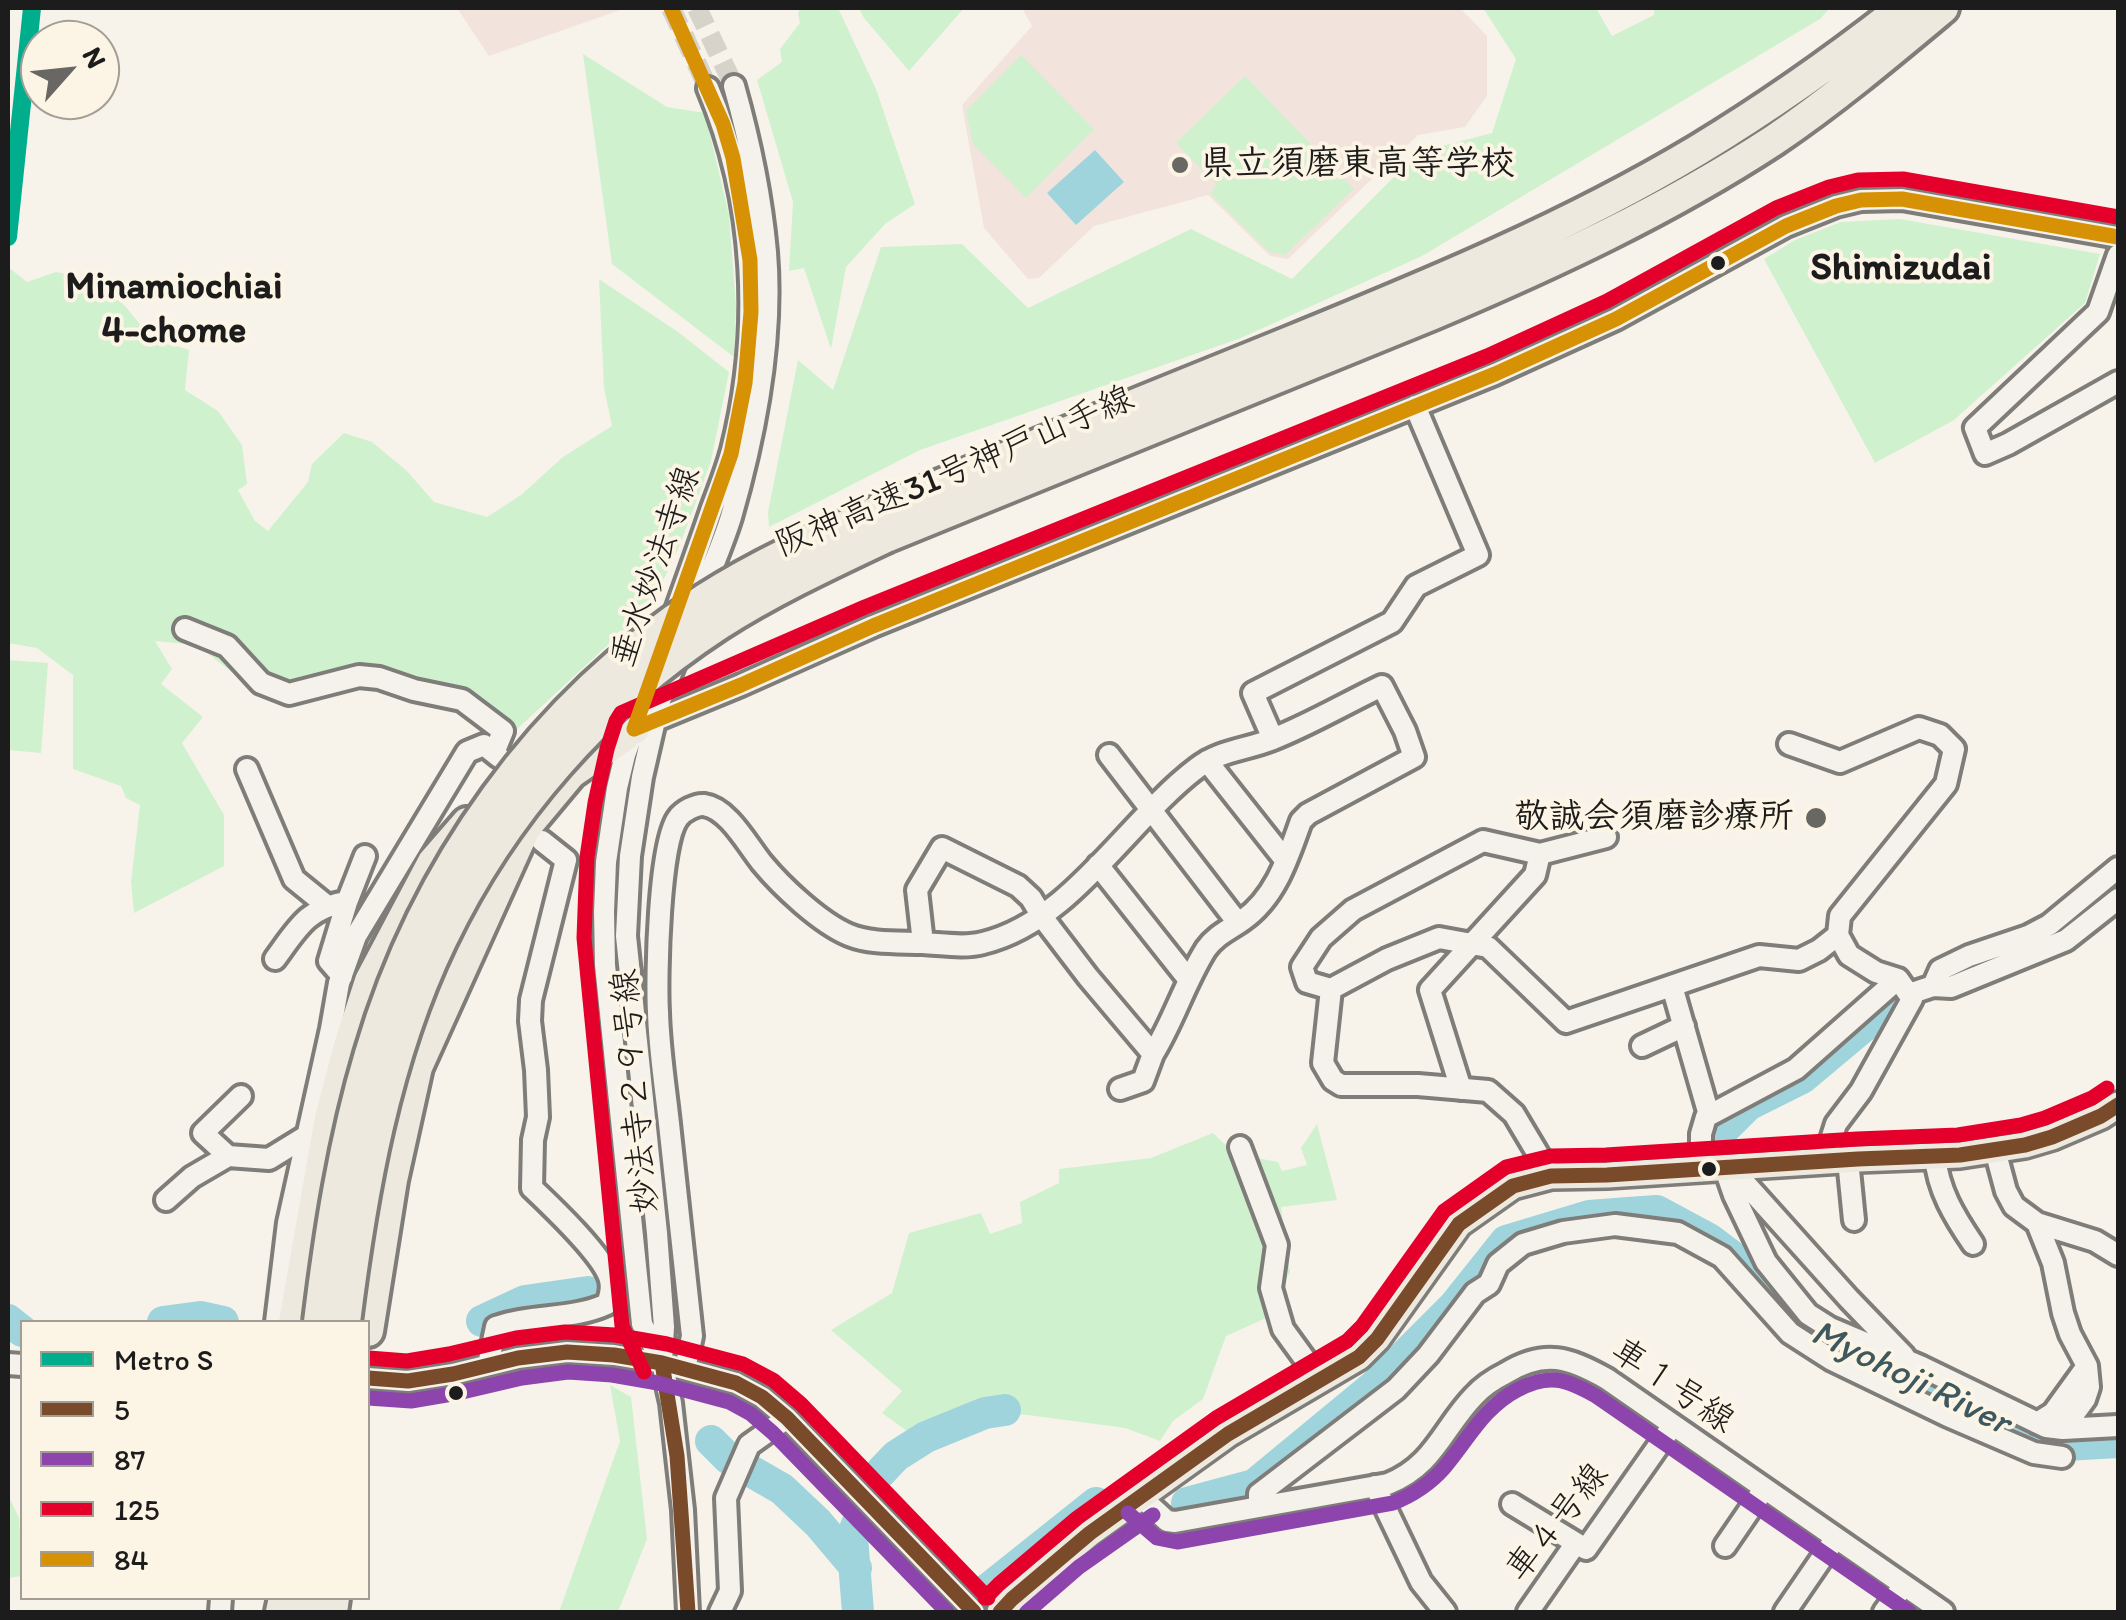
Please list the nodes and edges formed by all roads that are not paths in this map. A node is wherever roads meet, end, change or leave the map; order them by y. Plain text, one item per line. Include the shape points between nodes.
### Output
1 (1902, 8) edge
2 (1943, 8) edge
3 (1964, 8) edge
4 (1870, 68) junction
5 (734, 86) tunnel mouth
6 (708, 88) tunnel mouth
7 (2118, 237) edge
8 (2118, 255) edge
9 (2118, 382) edge
10 (1416, 406) junction
11 (880, 525) junction
12 (185, 629) dead end
13 (645, 724) junction
14 (1273, 739) junction
15 (1790, 744) dead end
16 (1109, 755) dead end
17 (1207, 761) junction
18 (247, 769) dead end
19 (1150, 810) junction
20 (1606, 837) dead end
21 (542, 841) dead end
22 (1540, 854) junction
23 (365, 856) dead end
24 (1286, 862) junction
25 (1098, 865) junction
26 (2118, 868) edge
27 (2118, 898) edge
28 (337, 904) junction
29 (1043, 918) junction
30 (1238, 923) junction
31 (1838, 935) junction
32 (1470, 943) junction
33 (924, 944) junction
34 (274, 959) dead end
35 (342, 976) junction
36 (1189, 980) junction
37 (1672, 986) junction
38 (1903, 986) junction
39 (1933, 986) junction
40 (1332, 989) junction
41 (1684, 1026) junction
42 (1642, 1046) dead end
43 (1153, 1054) junction
44 (1120, 1089) dead end
45 (1461, 1089) junction
46 (241, 1096) dead end
47 (2118, 1105) edge
48 (1710, 1115) junction
49 (308, 1135) junction
50 (1240, 1147) dead end
51 (1995, 1150) junction
52 (228, 1156) junction
53 (1935, 1156) junction
54 (1838, 1161) junction
55 (1720, 1169) junction
56 (1551, 1176) junction
57 (166, 1200) dead end
58 (1854, 1220) dead end
59 (2037, 1223) junction
60 (680, 1229) junction
61 (657, 1233) junction
62 (1972, 1244) dead end
63 (2118, 1255) edge
64 (639, 1284) junction
65 (296, 1319) edge
66 (361, 1320) edge
67 (361, 1320) edge
68 (1910, 1362) junction
69 (662, 1363) junction
70 (488, 1365) junction
71 (2087, 1366) junction
72 (686, 1369) junction
73 (370, 1378) edge
74 (1320, 1380) junction
75 (787, 1418) junction
76 (2037, 1423) junction
77 (1673, 1425) junction
78 (2118, 1426) edge
79 (2063, 1429) junction
80 (2062, 1456) dead end
81 (1375, 1486) junction
82 (1764, 1489) junction
83 (1142, 1498) junction
84 (1512, 1504) dead end
85 (1259, 1506) junction
86 (1835, 1539) junction
87 (1576, 1542) junction
88 (1724, 1546) dead end
89 (1904, 1585) junction
90 (688, 1612) edge
91 (720, 1612) edge
92 (974, 1612) edge
93 (1000, 1612) edge
94 (1445, 1612) edge
95 (1528, 1612) edge
96 (1785, 1612) edge
97 (1884, 1612) edge
98 (1943, 1612) edge

1 - 11 highway, 阪神高速31号神戸山手線 via 1752,117 1556,226
2 - 4 highway, 阪神高速31号神戸山手線
3 - 4 highway
4 - 11 highway, 阪神高速31号神戸山手線 via 1759,149 1575,251 1434,314
5 - 13 street, 垂水妙法寺線 via 766,250 758,399 730,521
6 - 13 street, 垂水妙法寺線 via 733,158 750,260 748,361 731,454
7 - 10 street via 1902,199 1836,206 1786,226 1616,319
8 - 9 street via 2098,312 1975,428 1984,454
10 - 13 street
10 - 14 street via 1478,555 1416,586 1392,622 1254,693
11 - 65 highway, 阪神高速31号神戸山手線, bridge via 755,570 652,636 561,716 480,817 416,931 370,1054 339,1189
11 - 66 highway, 阪神高速31号神戸山手線, bridge via 672,657 584,734 505,830 440,943 396,1062 363,1199
12 - 35 street via 227,646 261,683 289,694 359,676 379,678 462,700 503,731 496,755 484,745 467,752 356,936
13 - 61 street, 垂水妙法寺線 via 626,936
13 - 64 street, 垂水妙法寺線 via 621,772 604,886
13 - 65 highway via 566,743 526,768 482,805 433,862 370,981 349,1046
13 - 67 highway via 572,773 525,828 416,1067
14 - 17 street, 妙法寺２９号線
14 - 24 street, 妙法寺２９号線 via 1382,686 1414,757 1308,814
15 - 31 street via 1840,762 1920,728 1954,749 1946,784 1840,916
16 - 19 street
17 - 19 street, 妙法寺２９号線
17 - 24 street
18 - 28 street via 294,879
19 - 25 street, 妙法寺２９号線
19 - 30 street
20 - 22 street
21 - 70 street via 566,860 531,1000 538,1117 532,1188 604,1266 610,1294 608,1304 590,1312 496,1327
22 - 32 street via 1536,874
22 - 40 street via 1483,841 1353,910 1321,938 1302,967 1307,982
23 - 28 street
24 - 30 street, 妙法寺２９号線 via 1278,882
25 - 29 street, 妙法寺２９号線
25 - 36 street
26 - 39 street via 2049,925 1940,970
27 - 39 street via 2066,940 1951,986
28 - 34 street via 300,924
28 - 35 street via 329,962
29 - 33 street, 妙法寺２９号線 via 981,944
29 - 33 street via 1018,886 942,848 917,890
29 - 43 street
30 - 36 street, 妙法寺２９号線 via 1209,945
31 - 37 street via 1799,960 1759,956
31 - 38 street via 1849,955
32 - 37 street via 1488,946 1566,1022
32 - 40 street via 1439,938
32 - 45 street via 1430,990
33 - 60 street, 妙法寺２９号線 via 852,936 831,925 762,862 718,810 699,805 678,819 663,888 658,1014
35 - 49 street
36 - 43 street, 妙法寺２９号線
37 - 41 street
38 - 39 street
38 - 48 street via 1796,1069
38 - 54 street via 1912,1000 1836,1124 1827,1152
40 - 45 street via 1323,1063 1332,1080
41 - 42 street
41 - 48 street
43 - 44 street, 妙法寺２９号線 via 1142,1081
45 - 56 street via 1488,1092 1514,1114
46 - 52 street via 204,1134
47 - 51 main road via 2052,1137
48 - 55 street via 1700,1134
49 - 52 street via 270,1159
49 - 65 street via 288,1223
50 - 74 street via 1276,1246 1272,1288 1283,1328
51 - 53 main road
51 - 59 street via 2014,1206
52 - 57 street via 186,1170
53 - 54 main road
53 - 62 street via 1949,1208
54 - 55 main road
54 - 58 street
55 - 56 main road
55 - 68 street via 1743,1180
55 - 68 street via 1766,1262 1808,1314
56 - 74 main road via 1514,1186 1459,1224 1376,1339
59 - 63 street
59 - 71 street via 2070,1334
60 - 61 street
60 - 72 street, 妙法寺２９号線 via 692,1336
61 - 64 street
61 - 69 street, 垂水妙法寺線
64 - 69 street, 垂水妙法寺線 via 642,1324
68 - 76 street
69 - 70 street via 567,1352
69 - 72 street
69 - 90 street, 垂水妙法寺線 via 683,1510
70 - 73 street via 408,1381
71 - 76 street
71 - 79 street via 2085,1399
72 - 75 street via 736,1383
74 - 83 main road via 1228,1434
75 - 91 street via 749,1446 726,1498 730,1591
75 - 92 street
76 - 79 street
77 - 81 street, 車１号線 via 1587,1368 1555,1358 1530,1360 1473,1396 1418,1468
77 - 82 street, 車１号線
77 - 87 street, 車４号線 via 1586,1549
78 - 79 street
80 - 85 street via 2017,1445 1832,1360 1790,1332 1722,1257 1678,1234 1614,1225 1523,1244 1498,1264 1489,1284 1396,1389 1258,1494
81 - 85 street, 車１号線
81 - 94 street via 1421,1582
82 - 86 street, 車１号線
82 - 88 street
83 - 85 street, 車１号線 via 1175,1522
83 - 93 main road
84 - 87 street
86 - 89 street, 車１号線
86 - 96 street
87 - 95 street, 車４号線
89 - 97 street
89 - 98 street, 車１号線

